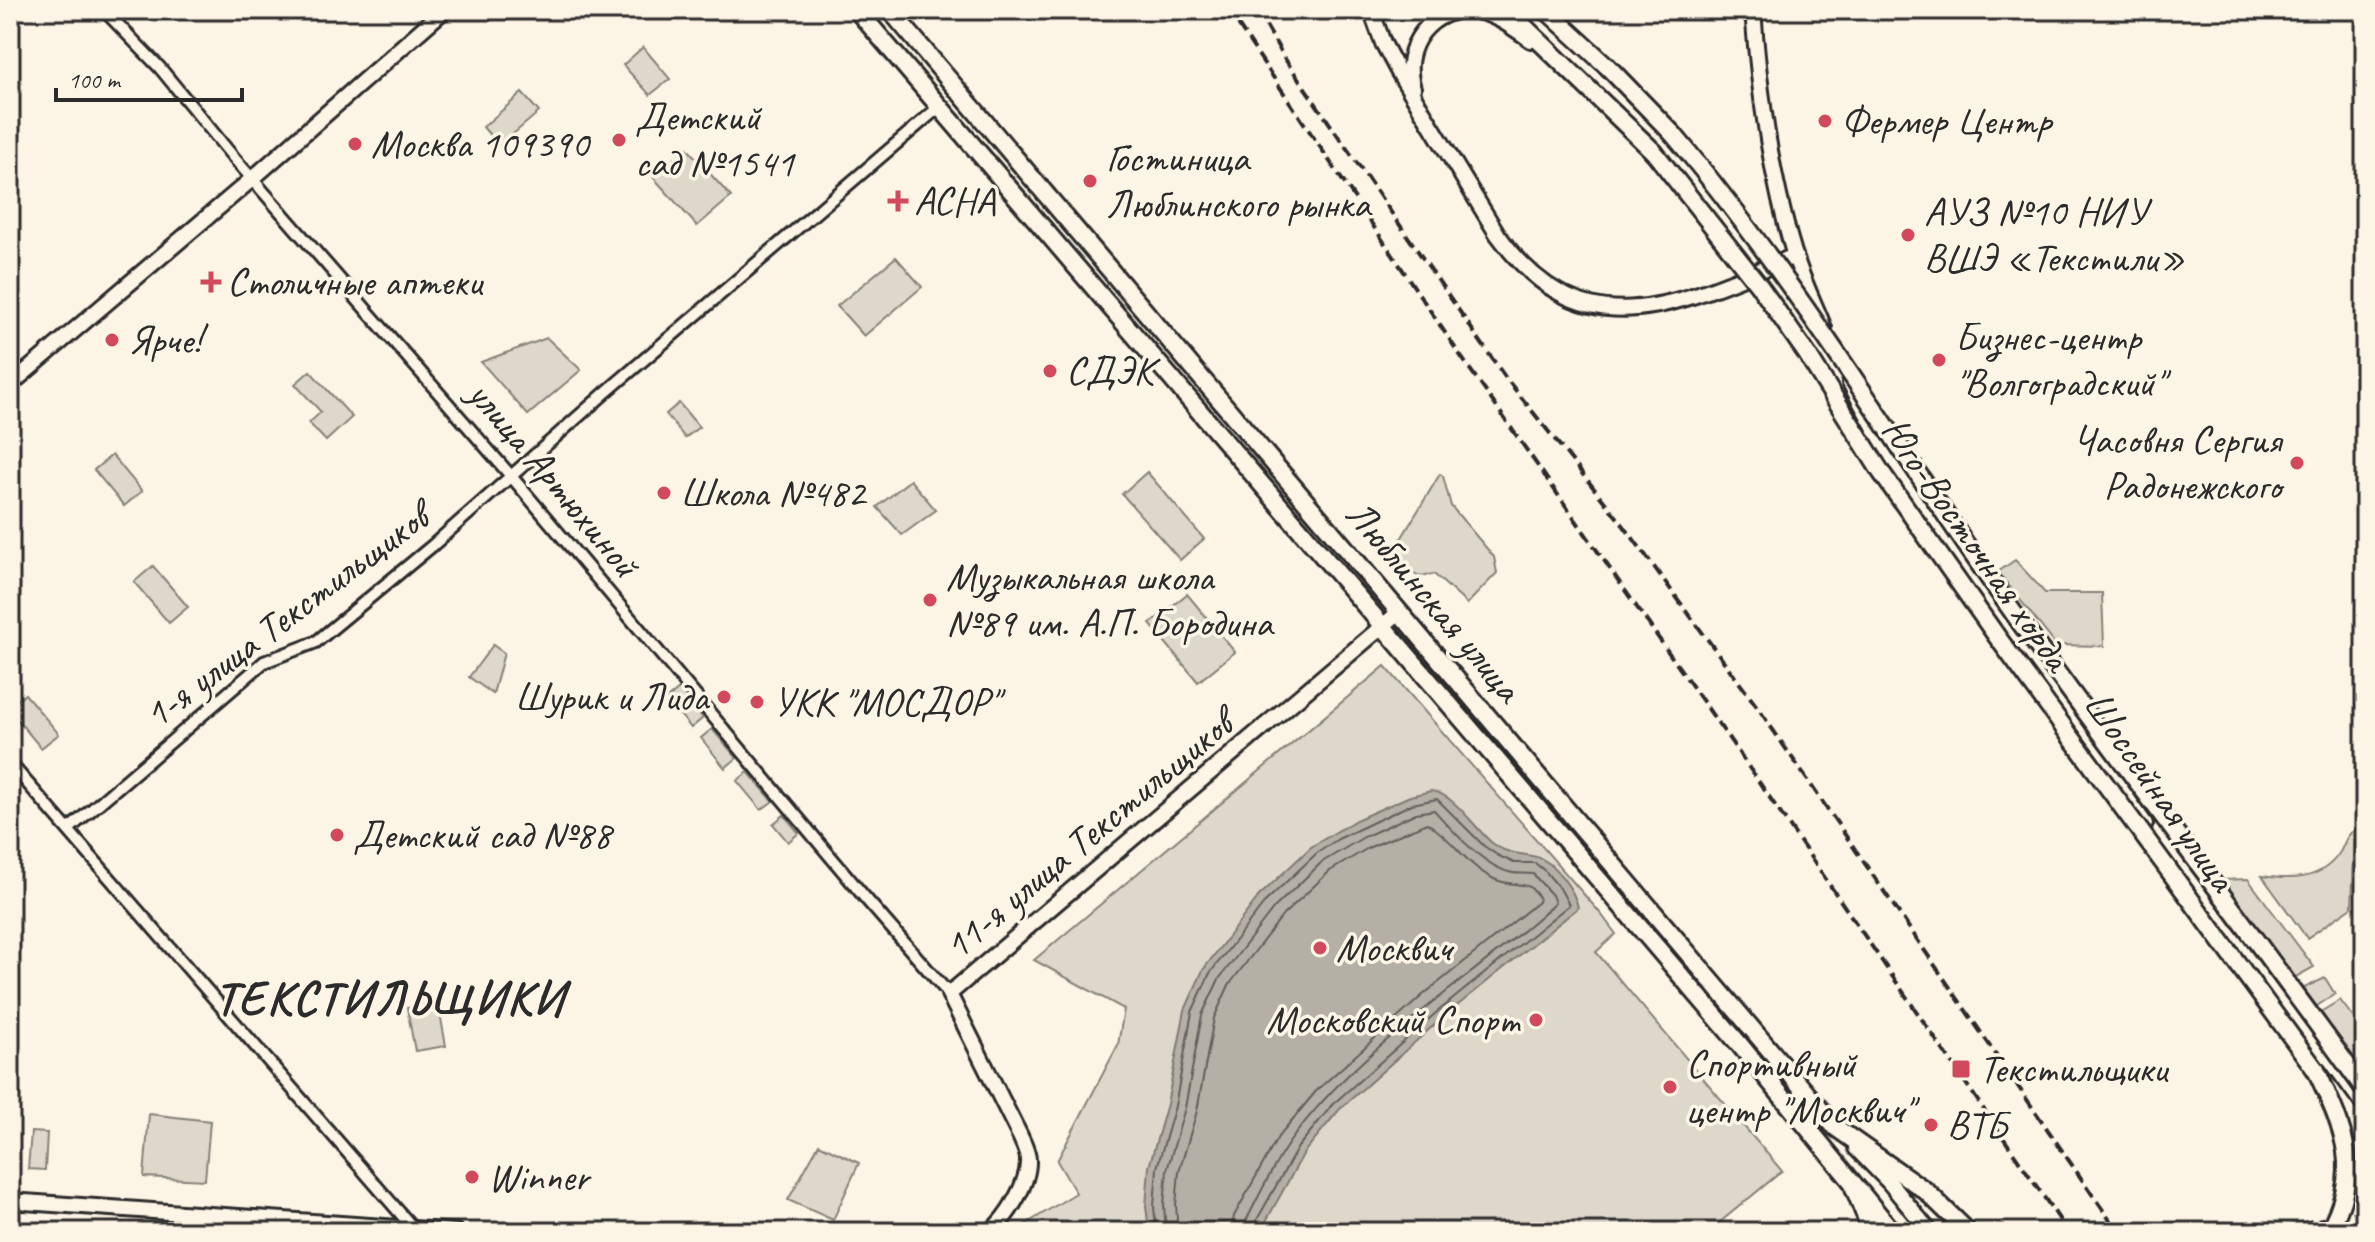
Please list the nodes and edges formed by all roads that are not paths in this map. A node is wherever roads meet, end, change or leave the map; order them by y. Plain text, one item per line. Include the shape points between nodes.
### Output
1 (104, 10) edge
2 (444, 10) edge
3 (857, 10) edge
4 (890, 10) edge
5 (1371, 10) edge
6 (1507, 10) edge
7 (1546, 10) edge
8 (1753, 10) edge
9 (1578, 76) junction
10 (939, 107) junction
11 (1425, 113) junction
12 (252, 179) junction
13 (1795, 256) junction
14 (10, 385) edge
15 (511, 476) junction
16 (1398, 613) junction
17 (1383, 627) junction
18 (10, 763) edge
19 (69, 829) junction
20 (949, 994) junction
21 (2316, 1070) junction
22 (2365, 1090) edge
23 (1844, 1135) junction
24 (2365, 1135) edge
25 (1848, 1174) junction
26 (10, 1201) edge
27 (413, 1228) junction
28 (1965, 1229) dead end
29 (456, 1232) edge
30 (990, 1232) edge
31 (1871, 1232) edge
32 (1893, 1232) edge
33 (1930, 1232) edge
34 (2328, 1232) edge

1 - 12 street, улица Артюхиной
2 - 12 main road
3 - 10 main road, Люблинская улица
4 - 16 main road, Люблинская улица
5 - 11 main road via 1393,62
6 - 9 main road, Юго-Восточная хорда
7 - 22 main road, Юго-Восточная хорда, bridge via 1673,134 1728,198 2020,622
8 - 13 main road, Шоссейная улица via 1759,93
9 - 11 main road via 1500,20 1480,11 1450,12 1425,28 1411,55 1411,85
9 - 21 main road, Юго-Восточная хорда, bridge via 1654,152 1758,284 1998,638
10 - 15 street, 1-я улица Текстильщиков
10 - 17 main road, Люблинская улица
11 - 13 main road via 1516,259 1563,296 1622,310 1657,307
12 - 14 main road
12 - 15 street, улица Артюхиной
13 - 24 main road, Шоссейная улица via 1829,342 1921,503
15 - 19 street, 1-я улица Текстильщиков via 316,642 264,662
15 - 20 street, улица Артюхиной
16 - 17 main road, 11-я улица Текстильщиков
16 - 23 main road, Люблинская улица
17 - 20 main road, 11-я улица Текстильщиков
17 - 25 main road, Люблинская улица
18 - 19 street
19 - 27 street
20 - 30 main road, 11-я улица Текстильщиков via 1028,1157 1024,1180
21 - 24 main road, Юго-Восточная хорда, bridge
21 - 34 main road, bridge via 2340,1121 2348,1164
23 - 28 main road via 1926,1191
23 - 33 main road, Люблинская улица
25 - 31 main road
25 - 32 main road, Люблинская улица
26 - 27 main road
27 - 29 main road

